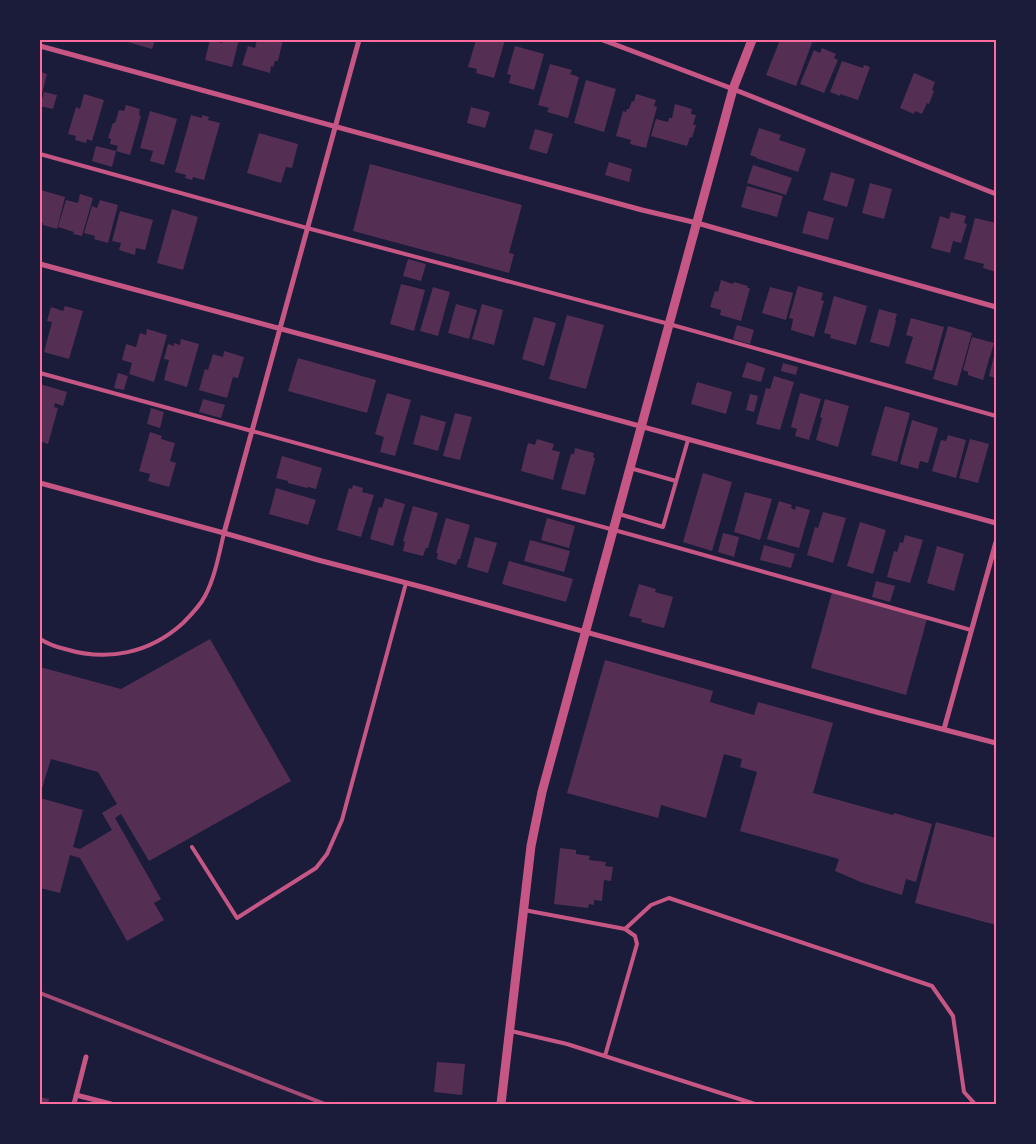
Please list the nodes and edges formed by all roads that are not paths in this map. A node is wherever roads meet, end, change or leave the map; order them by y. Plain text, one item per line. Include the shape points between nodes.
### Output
1 (359, 40) edge
2 (603, 40) edge
3 (752, 40) edge
4 (614, 42) edge
5 (40, 46) edge
6 (733, 89) junction
7 (335, 126) junction
8 (40, 154) edge
9 (996, 194) edge
10 (697, 224) junction
11 (307, 228) junction
12 (40, 264) edge
13 (996, 307) edge
14 (669, 324) junction
15 (279, 329) junction
16 (40, 372) edge
17 (996, 416) edge
18 (641, 427) junction
19 (252, 430) junction
20 (688, 440) junction
21 (630, 468) junction
22 (676, 481) junction
23 (40, 483) edge
24 (617, 514) junction
25 (996, 523) edge
26 (612, 530) junction
27 (224, 533) junction
28 (996, 542) edge
29 (406, 583) junction
30 (971, 630) junction
31 (585, 632) junction
32 (40, 639) edge
33 (944, 729) junction
34 (996, 743) edge
35 (192, 847) dead end
36 (524, 910) junction
37 (625, 929) junction
38 (510, 1030) junction
39 (604, 1056) junction
40 (86, 1057) dead end
41 (76, 1094) junction
42 (74, 1104) edge
43 (111, 1104) edge
44 (501, 1104) edge
45 (755, 1104) edge
46 (975, 1104) edge

1 - 7 street
2 - 4 street
3 - 6 street
4 - 6 street
5 - 7 street
6 - 9 street
6 - 10 street
7 - 10 street
7 - 11 street
8 - 11 lane
10 - 13 street
10 - 14 street
11 - 14 lane
11 - 15 street
12 - 15 street
14 - 17 lane
14 - 18 street
15 - 18 street
15 - 19 street
16 - 19 lane
18 - 20 street
18 - 21 street
19 - 26 lane
19 - 27 street
20 - 22 lane
20 - 25 street
21 - 22 lane
21 - 24 street
22 - 24 lane via 663,526
23 - 27 street
24 - 26 street
26 - 30 lane
26 - 31 street
27 - 29 street
27 - 32 lane via 205,597 190,617 158,641 139,650 112,655 80,654
28 - 30 street
29 - 31 street
29 - 35 lane via 342,820 327,854 316,868 237,918
30 - 33 street
31 - 33 street
31 - 36 street via 542,792 531,846
33 - 34 street
36 - 37 lane
36 - 38 street
37 - 39 lane via 635,936 637,944
37 - 46 lane via 652,905 669,898 932,986 953,1016 964,1092
38 - 39 lane
38 - 44 street
39 - 45 lane
40 - 41 street
41 - 42 street
41 - 43 street

